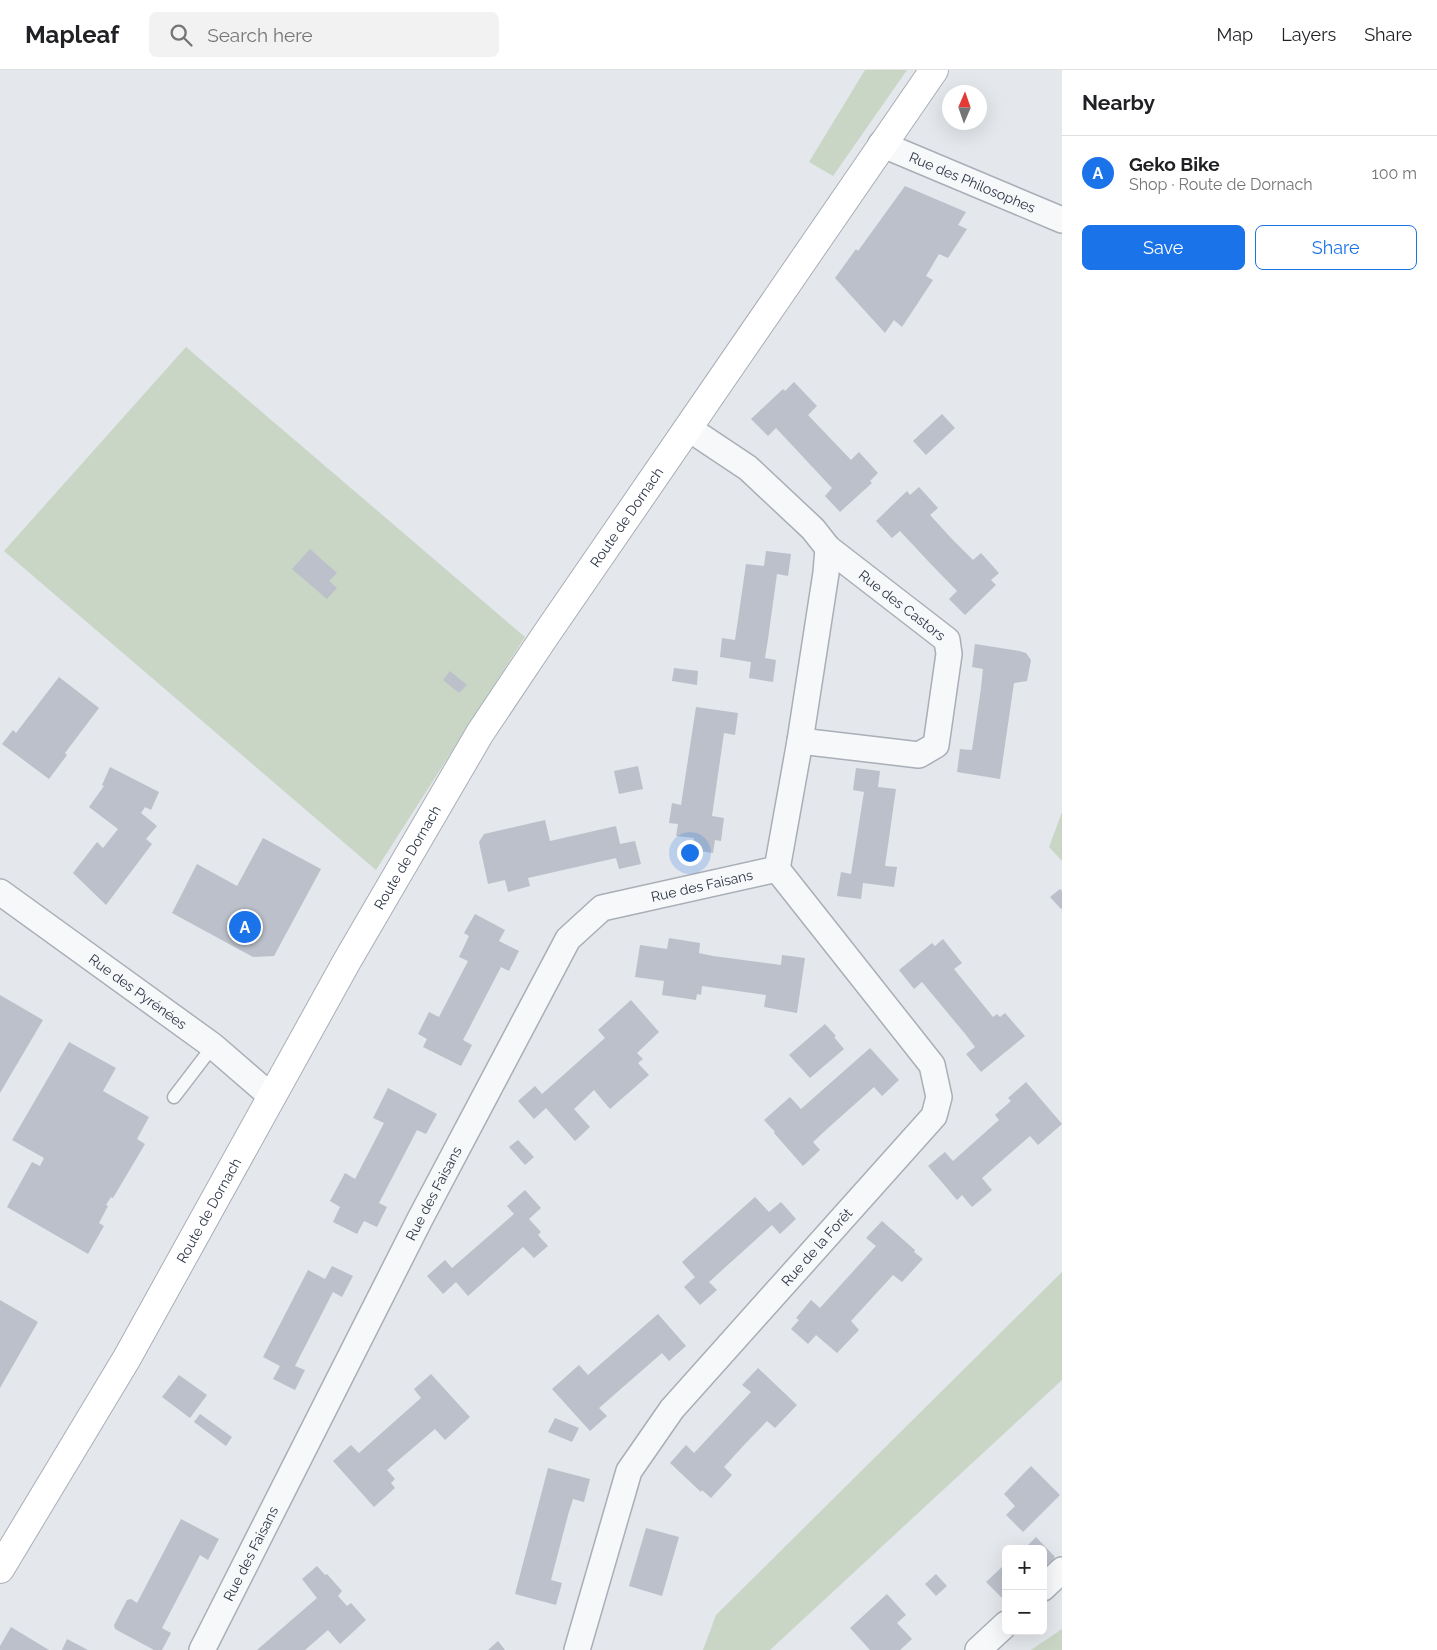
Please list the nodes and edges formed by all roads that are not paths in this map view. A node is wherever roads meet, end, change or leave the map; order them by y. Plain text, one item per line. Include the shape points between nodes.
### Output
1 (934, 70) edge
2 (882, 144) junction
3 (1062, 220) edge
4 (688, 428) junction
5 (828, 548) junction
6 (800, 742) junction
7 (777, 869) junction
8 (0, 892) edge
9 (213, 1046) junction
10 (272, 1096) junction
11 (174, 1098) dead end
12 (0, 1568) edge
13 (1062, 1570) edge
14 (1047, 1584) edge
15 (1002, 1628) edge
16 (202, 1650) edge
17 (577, 1650) edge
18 (978, 1650) edge

1 - 2 main road, Route de Dornach
2 - 3 street, Rue des Philosophes
2 - 4 main road, Route de Dornach
4 - 5 street, Rue des Castors via 748,468
4 - 10 main road, Route de Dornach via 480,733
5 - 6 street
5 - 6 street, Rue des Castors via 947,640 949,654 936,745 919,755
6 - 7 street
7 - 16 street, Rue des Faisans via 602,908 568,939 420,1219
7 - 17 street, Rue de la Forêt via 932,1065 939,1096 934,1116 672,1409 629,1471
8 - 9 street, Rue des Pyrénées
9 - 10 street, Rue des Pyrénées
9 - 11 lane
10 - 12 main road, Route de Dornach via 127,1358
13 - 14 street
15 - 18 street

